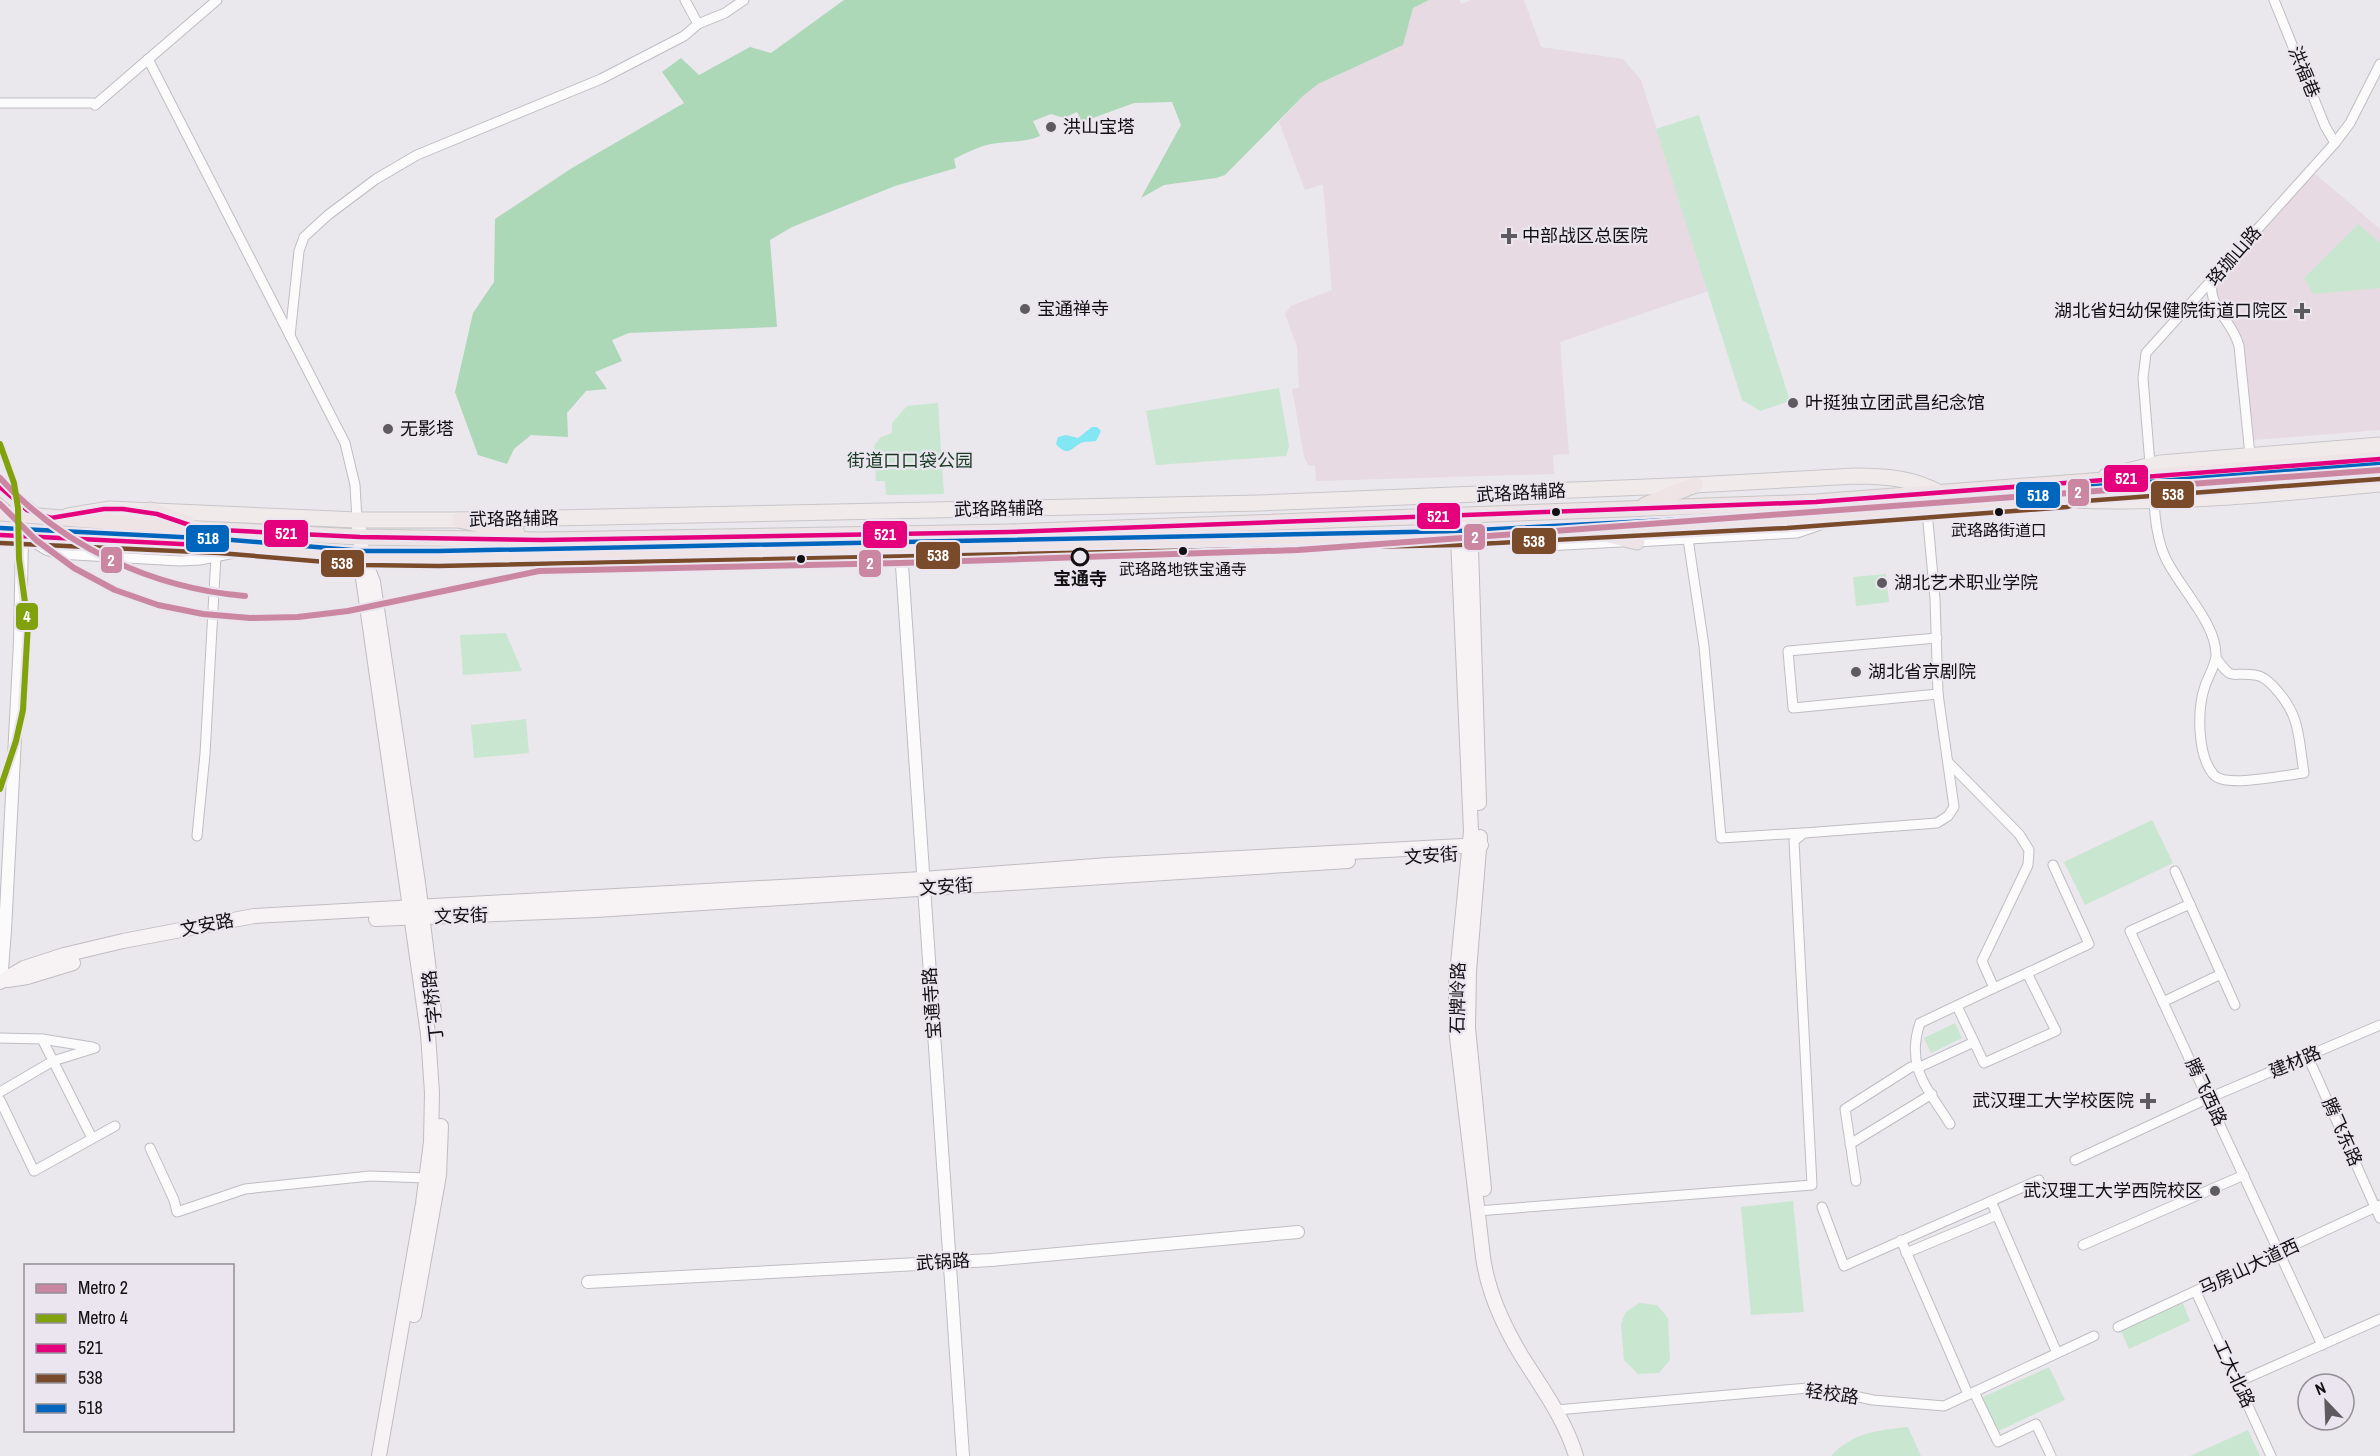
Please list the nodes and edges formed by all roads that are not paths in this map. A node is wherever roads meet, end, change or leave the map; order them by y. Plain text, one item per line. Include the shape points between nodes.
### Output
1 (217, 0) edge
2 (685, 0) edge
3 (744, 0) edge
4 (2274, 0) edge
5 (698, 24) junction
6 (148, 59) junction
7 (2380, 64) edge
8 (0, 103) edge
9 (2335, 143) junction
10 (2212, 282) junction
11 (290, 336) junction
12 (2380, 445) edge
13 (2250, 455) junction
14 (2380, 459) edge
15 (2150, 464) junction
16 (2380, 471) edge
17 (2084, 482) junction
18 (2380, 484) edge
19 (1695, 485) junction
20 (0, 487) edge
21 (1938, 492) junction
22 (2066, 500) junction
23 (2154, 501) junction
24 (1634, 509) junction
25 (150, 510) junction
26 (1927, 511) junction
27 (0, 513) edge
28 (36, 516) junction
29 (1463, 516) junction
30 (1843, 517) junction
31 (59, 518) junction
32 (357, 520) junction
33 (459, 520) junction
34 (201, 529) junction
35 (1584, 530) junction
36 (0, 535) edge
37 (22, 535) junction
38 (1490, 536) junction
39 (360, 537) junction
40 (1464, 537) junction
41 (1688, 539) junction
42 (543, 540) junction
43 (1637, 542) junction
44 (261, 548) junction
45 (901, 551) junction
46 (216, 556) junction
47 (363, 558) junction
48 (1936, 638) junction
49 (2216, 658) junction
50 (1938, 694) junction
51 (1948, 762) junction
52 (1803, 833) junction
53 (197, 836) dead end
54 (1475, 849) junction
55 (2053, 865) dead end
56 (2175, 871) dead end
57 (4, 878) edge
58 (924, 884) junction
59 (2190, 904) junction
60 (417, 913) junction
61 (2027, 973) junction
62 (2221, 975) junction
63 (0, 982) edge
64 (0, 987) edge
65 (1994, 988) junction
66 (2163, 1002) junction
67 (2235, 1005) dead end
68 (1957, 1006) junction
69 (2380, 1025) edge
70 (0, 1038) edge
71 (42, 1039) junction
72 (1974, 1042) junction
73 (2308, 1057) junction
74 (53, 1061) junction
75 (1917, 1067) junction
76 (0, 1092) edge
77 (1932, 1094) junction
78 (2209, 1098) junction
79 (0, 1100) edge
80 (1950, 1124) dead end
81 (115, 1126) dead end
82 (92, 1138) junction
83 (1850, 1144) junction
84 (150, 1148) dead end
85 (2075, 1160) dead end
86 (2244, 1175) junction
87 (427, 1178) junction
88 (1856, 1180) dead end
89 (2039, 1180) dead end
90 (1991, 1201) junction
91 (1822, 1207) dead end
92 (2378, 1207) edge
93 (1481, 1210) junction
94 (1997, 1215) junction
95 (2380, 1218) edge
96 (1298, 1232) dead end
97 (1901, 1240) junction
98 (2082, 1245) dead end
99 (1906, 1253) junction
100 (2279, 1254) junction
101 (950, 1262) junction
102 (588, 1282) dead end
103 (2196, 1292) junction
104 (2380, 1319) edge
105 (2118, 1327) dead end
106 (2094, 1336) dead end
107 (2322, 1345) junction
108 (2057, 1353) junction
109 (2238, 1382) junction
110 (1971, 1393) junction
111 (1560, 1409) junction
112 (379, 1456) edge
113 (388, 1456) edge
114 (963, 1456) edge
115 (1576, 1456) edge
116 (1584, 1456) edge
117 (2051, 1456) edge
118 (2271, 1456) edge

1 - 6 street
2 - 5 street
3 - 5 street
4 - 9 street, 洪福巷
5 - 11 street via 684,36 601,79 417,155 376,179 328,215 304,237 299,251
6 - 8 street via 95,105
6 - 11 street
7 - 9 street, 珞珈山路 via 2350,123
9 - 10 street, 珞珈山路
10 - 13 street via 2213,301 2234,331 2239,346
10 - 15 street, 珞珈山路 via 2146,353 2143,378
11 - 32 street via 345,443 355,485
12 - 13 main road
13 - 15 main road
14 - 17 highway
15 - 17 main road
16 - 22 highway via 2084,494
17 - 21 highway
18 - 23 main road
19 - 21 main road, 武珞路辅路 via 1879,476 1914,481
19 - 24 highway
19 - 33 main road, 武珞路辅路 via 1203,505
20 - 28 highway
21 - 24 highway via 1816,502
22 - 23 main road
22 - 26 highway
23 - 49 street via 2164,557 2202,617
24 - 29 highway
25 - 31 main road, 武珞路辅路 via 110,508
25 - 32 main road, 武珞路辅路
25 - 34 highway
26 - 30 highway
26 - 48 street
27 - 28 highway
28 - 31 highway
29 - 40 main road, 石牌岭路
29 - 42 highway via 1008,532
30 - 35 highway
30 - 41 street via 1797,533
31 - 34 highway
32 - 33 main road, 武珞路辅路
32 - 39 main road, 丁字桥路
33 - 42 highway
34 - 39 highway
35 - 38 highway
35 - 43 highway
36 - 37 highway
37 - 44 highway
37 - 46 street via 58,554 180,561
37 - 57 street via 20,642
38 - 40 highway
38 - 43 street via 1527,547
39 - 42 highway
39 - 47 main road, 丁字桥路
40 - 45 highway
40 - 54 main road, 石牌岭路
41 - 43 street
41 - 52 street via 1704,646 1722,838
44 - 46 street
44 - 47 highway
45 - 47 highway
45 - 58 street, 宝通寺路
46 - 53 street
47 - 60 main road, 丁字桥路 via 363,578
48 - 50 street
48 - 50 street via 1788,651 1793,708
49 - 49 street via 2204,690 2200,721 2207,765 2216,777 2229,782 2304,774 2299,733 2286,700 2263,676 2226,673
50 - 51 street
51 - 52 street via 1954,807 1937,823
51 - 65 street via 2019,834 2029,850 2028,865 1982,961
52 - 93 street via 1793,847 1812,1185
54 - 58 main road, 文安街 via 1108,865
54 - 93 main road, 石牌岭路 via 1456,984 1456,1029
55 - 61 street via 2090,944
56 - 59 street
57 - 63 street
58 - 60 main road, 文安街
58 - 101 street, 宝通寺路
59 - 62 street
59 - 66 street, 腾飞西路 via 2130,931
60 - 63 main road, 文安路 via 254,916 74,953 24,968
60 - 87 main road, 丁字桥路 via 432,1093
60 - 113 main road, 丁字桥路 via 441,1093 439,1175
61 - 65 street
61 - 72 street via 2056,1030 1984,1063
62 - 66 street
62 - 67 street
63 - 64 street
65 - 68 street
66 - 78 street, 腾飞西路
68 - 72 street
68 - 75 street via 1920,1023 1914,1047
69 - 73 street, 建材路
70 - 71 street
71 - 74 street
71 - 74 street via 94,1048
72 - 75 street
73 - 78 street, 建材路
73 - 92 street, 腾飞东路
74 - 76 street
74 - 82 street
75 - 77 street
75 - 83 street via 1911,1067 1845,1109
77 - 80 street
77 - 83 street
78 - 85 street, 建材路
78 - 86 street, 腾飞西路
79 - 82 street via 34,1171
81 - 82 street
83 - 88 street
84 - 87 street via 177,1212 245,1189 370,1176
86 - 98 street
86 - 100 street, 腾飞西路
87 - 112 main road, 丁字桥路
89 - 90 street
90 - 94 street
90 - 97 street
91 - 97 street via 1844,1266
92 - 95 street, 腾飞东路
92 - 100 street, 马房山大道西
93 - 111 main road, 石牌岭路 via 1484,1268 1499,1315
94 - 99 street
94 - 108 street
96 - 101 street, 武锅路
97 - 99 street
99 - 110 street
100 - 103 street, 马房山大道西
100 - 107 street, 腾飞西路
101 - 102 street, 武锅路
101 - 114 street, 宝通寺路
103 - 105 street, 马房山大道西
103 - 109 street, 工大北路
104 - 107 street
106 - 108 street, 轻校路
107 - 109 street
108 - 110 street, 轻校路
109 - 118 street, 工大北路
110 - 111 street, 轻校路 via 1944,1406 1872,1400 1808,1388
110 - 117 street via 1998,1442 2036,1424
111 - 115 main road, 石牌岭路
111 - 116 main road, 石牌岭路 via 1575,1430

